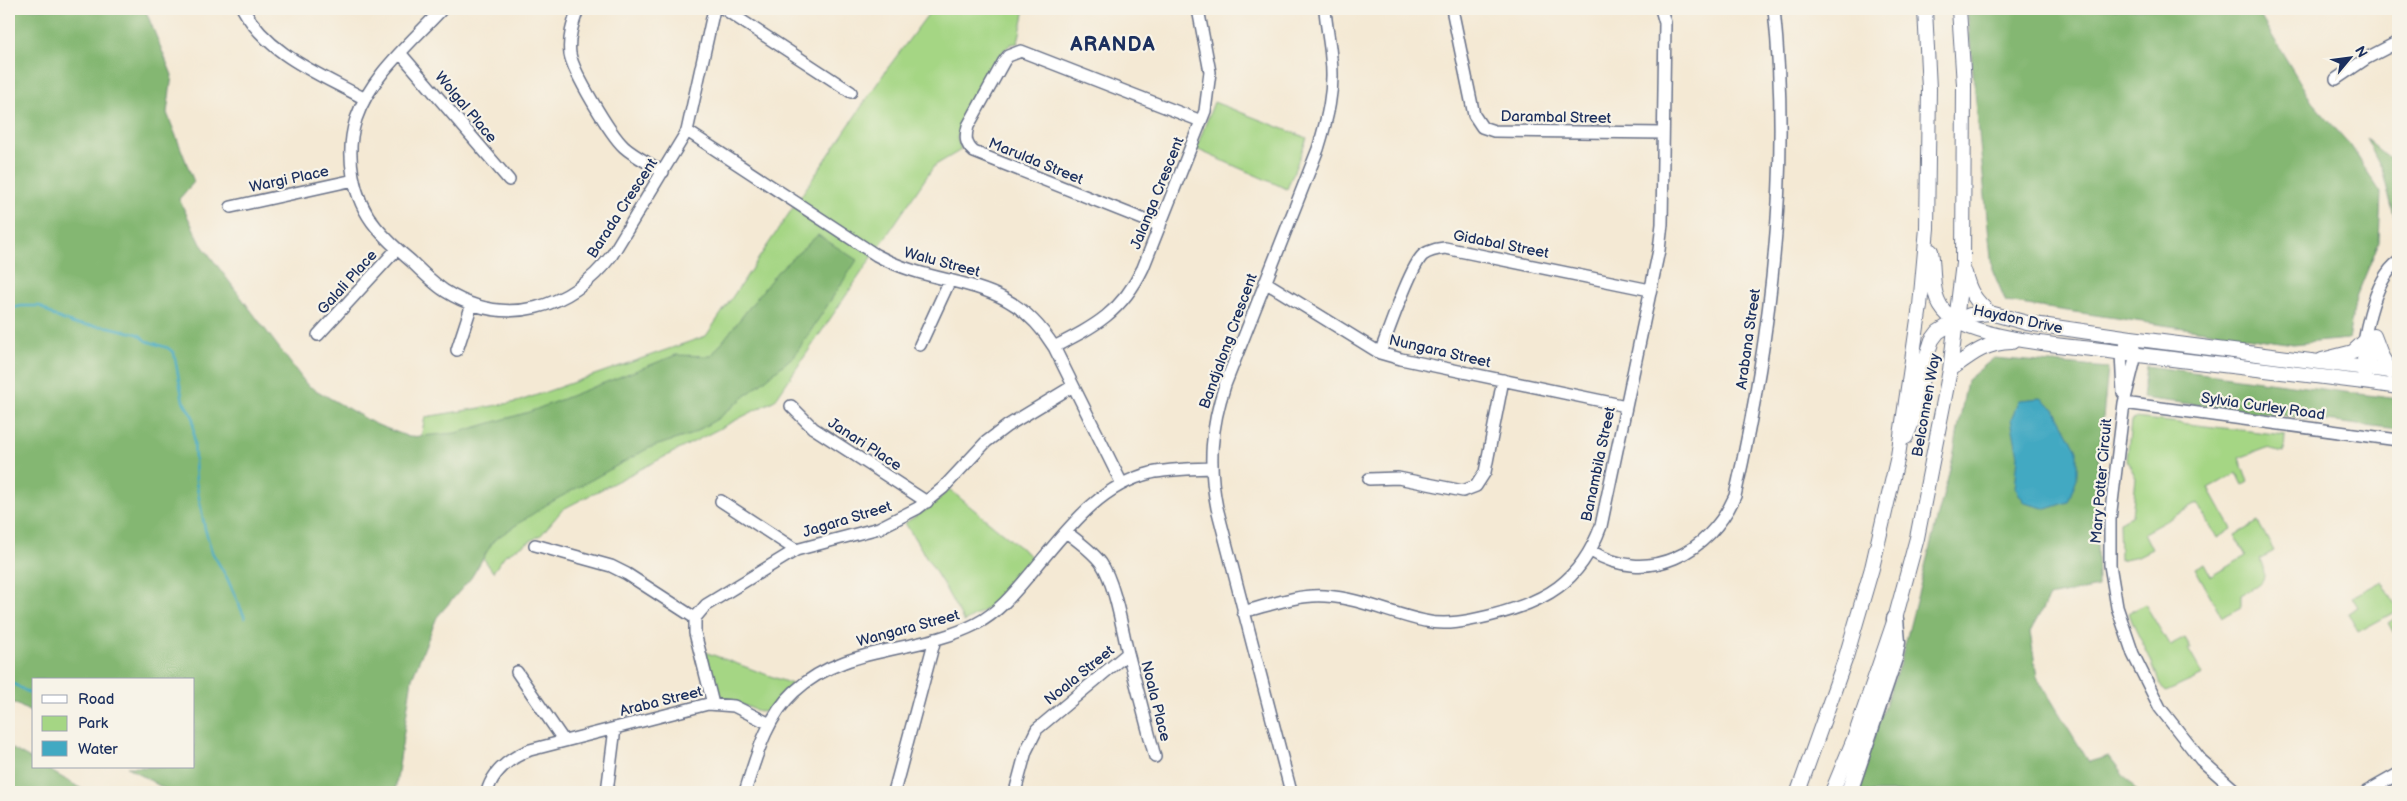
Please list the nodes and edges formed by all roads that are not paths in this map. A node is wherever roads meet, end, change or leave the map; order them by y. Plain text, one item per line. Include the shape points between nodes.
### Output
1 (243, 9) edge
2 (442, 9) edge
3 (578, 9) edge
4 (714, 9) edge
5 (724, 9) edge
6 (1198, 9) edge
7 (1321, 9) edge
8 (1325, 9) edge
9 (1452, 9) edge
10 (1661, 9) edge
11 (1774, 9) edge
12 (1925, 9) edge
13 (1959, 9) edge
14 (1326, 21) junction
15 (2398, 42) edge
16 (401, 54) junction
17 (2336, 79) dead end
18 (851, 92) dead end
19 (365, 99) junction
20 (1202, 121) junction
21 (687, 131) junction
22 (1663, 133) junction
23 (663, 172) junction
24 (354, 180) junction
25 (509, 180) dead end
26 (232, 207) dead end
27 (1160, 226) junction
28 (1927, 228) junction
29 (397, 249) junction
30 (2398, 262) edge
31 (1963, 263) junction
32 (950, 280) junction
33 (1265, 282) junction
34 (1650, 290) junction
35 (472, 304) junction
36 (1990, 314) junction
37 (1956, 320) junction
38 (318, 335) dead end
39 (2131, 338) junction
40 (2369, 339) junction
41 (2035, 342) junction
42 (920, 345) dead end
43 (1054, 347) junction
44 (457, 350) dead end
45 (1380, 353) junction
46 (2121, 353) junction
47 (2136, 355) junction
48 (2314, 362) junction
49 (2366, 368) junction
50 (1950, 370) junction
51 (2394, 372) edge
52 (1503, 380) junction
53 (2364, 382) junction
54 (1073, 386) junction
55 (2398, 387) edge
56 (2124, 402) junction
57 (791, 406) dead end
58 (1626, 406) junction
59 (2398, 440) edge
60 (1898, 456) junction
61 (1211, 468) junction
62 (1369, 479) dead end
63 (1122, 484) junction
64 (721, 502) dead end
65 (927, 502) junction
66 (1066, 532) junction
67 (535, 545) dead end
68 (796, 550) junction
69 (1591, 551) junction
70 (1244, 612) junction
71 (695, 618) junction
72 (1895, 619) junction
73 (935, 639) junction
74 (1128, 653) junction
75 (518, 672) dead end
76 (713, 704) junction
77 (770, 724) junction
78 (615, 728) junction
79 (564, 741) junction
80 (1155, 757) dead end
81 (2398, 774) edge
82 (487, 792) edge
83 (607, 792) edge
84 (744, 792) edge
85 (894, 792) edge
86 (1015, 792) edge
87 (1291, 792) edge
88 (1798, 792) edge
89 (1832, 792) edge
90 (1849, 792) edge
91 (2237, 792) edge
92 (2366, 792) edge

1 - 19 street via 255,29 284,55
2 - 16 street, Barada Crescent
3 - 23 street via 569,39 574,68 616,138
4 - 21 street, Barada Crescent
5 - 18 street
6 - 20 street, Jalanga Crescent via 1210,72
7 - 14 street, Bandjalong Crescent
8 - 14 street, Bandjalong Crescent
9 - 22 street, Darambal Street via 1474,115 1482,127 1494,131
10 - 22 street, Banambila Street via 1665,23
11 - 69 street, Arabana Street via 1779,164 1773,272 1759,380 1735,496 1718,526 1706,539 1691,550 1665,561 1630,565 1614,562
12 - 28 main road, Belconnen Way via 1929,98
13 - 31 main road, Belconnen Way via 1964,85
14 - 33 street, Bandjalong Crescent via 1332,77 1326,124
15 - 17 street
16 - 19 street, Barada Crescent
16 - 25 street, Wolgal Place
19 - 24 street, Barada Crescent via 356,119 352,140
20 - 27 street, Jalanga Crescent
20 - 27 street, Marulda Street via 1021,51 1004,61 968,126 965,137 974,152
21 - 23 street, Barada Crescent
21 - 32 street, Walu Street via 876,256 905,269
22 - 34 street, Banambila Street via 1662,224
23 - 35 street, Barada Crescent via 612,255 585,284 549,304 529,310 490,310
24 - 26 street, Wargi Place
24 - 29 street, Barada Crescent via 370,219
27 - 43 street, Jalanga Crescent via 1135,285 1123,301 1093,326
28 - 37 main road via 1933,260 1933,285 1938,300 1948,315
28 - 60 main road, Belconnen Way
29 - 35 street, Barada Crescent via 438,286
29 - 38 street, Galali Place
30 - 40 street via 2389,268 2375,294
31 - 36 main road via 1969,289
31 - 37 main road, Belconnen Way
32 - 42 street
32 - 43 street, Walu Street via 1014,302 1037,322
33 - 45 street, Nungara Street
33 - 61 street, Bandjalong Crescent via 1217,408
34 - 45 street, Gidabal Street via 1445,248 1432,250 1414,267
34 - 58 street, Banambila Street
35 - 44 street
36 - 37 main road, Haydon Drive
36 - 39 main road, Haydon Drive via 2026,323
37 - 41 main road, Haydon Drive via 1978,331
37 - 50 main road, Belconnen Way
37 - 60 main road via 1938,332 1927,349 1917,410
39 - 46 street
39 - 47 street
39 - 48 main road, Haydon Drive
40 - 48 main road via 2353,352
40 - 49 street
40 - 51 main road
41 - 46 main road, Haydon Drive
41 - 50 main road via 1995,343
43 - 54 street, Walu Street
45 - 52 street, Nungara Street
46 - 47 main road, Haydon Drive
46 - 56 street, Mary Potter Circuit
47 - 53 main road, Haydon Drive
47 - 56 street, Mary Potter Circuit
48 - 49 main road, Haydon Drive
49 - 51 main road, Haydon Drive
49 - 53 street
50 - 72 main road, Belconnen Way via 1917,538
52 - 58 street, Nungara Street
52 - 62 street via 1485,472 1476,486 1463,491 1398,478
53 - 55 main road, Haydon Drive
54 - 63 street, Walu Street
54 - 65 street, Jagara Street via 986,442
56 - 59 street, Sylvia Curley Road
56 - 91 street, Mary Potter Circuit via 2109,542 2119,615 2133,654 2160,708 2200,760
57 - 65 street, Janari Place via 813,428
58 - 69 street, Banambila Street via 1601,526
60 - 88 main road, Belconnen Way via 1856,622
61 - 63 street, Wangara Street via 1158,472
61 - 70 street, Bandjalong Crescent via 1217,508
63 - 66 street, Wangara Street via 1090,505
64 - 68 street
65 - 68 street, Jagara Street via 879,528
66 - 73 street, Wangara Street via 1002,606 960,632
66 - 74 street, Noala Street via 1101,563 1108,576
67 - 71 street via 611,566
68 - 71 street, Jagara Street via 706,605
69 - 70 street, Banambila Street via 1567,581 1543,598 1516,609 1465,621 1427,622 1350,599 1322,595
70 - 87 street, Bandjalong Crescent
71 - 76 street via 695,633
72 - 89 main road, Belconnen Way via 1854,739
72 - 90 highway via 1897,642 1894,658
73 - 77 street, Wangara Street via 860,656 820,672 795,692
73 - 85 street
74 - 80 street, Noala Place
74 - 86 street, Noala Street via 1037,729 1026,751
75 - 79 street
76 - 77 street, Araba Street via 734,706
76 - 78 street, Araba Street
77 - 84 street, Wangara Street
78 - 79 street, Araba Street
78 - 83 street, Araba Street
79 - 82 street, Araba Street via 516,755 495,775
81 - 92 street

